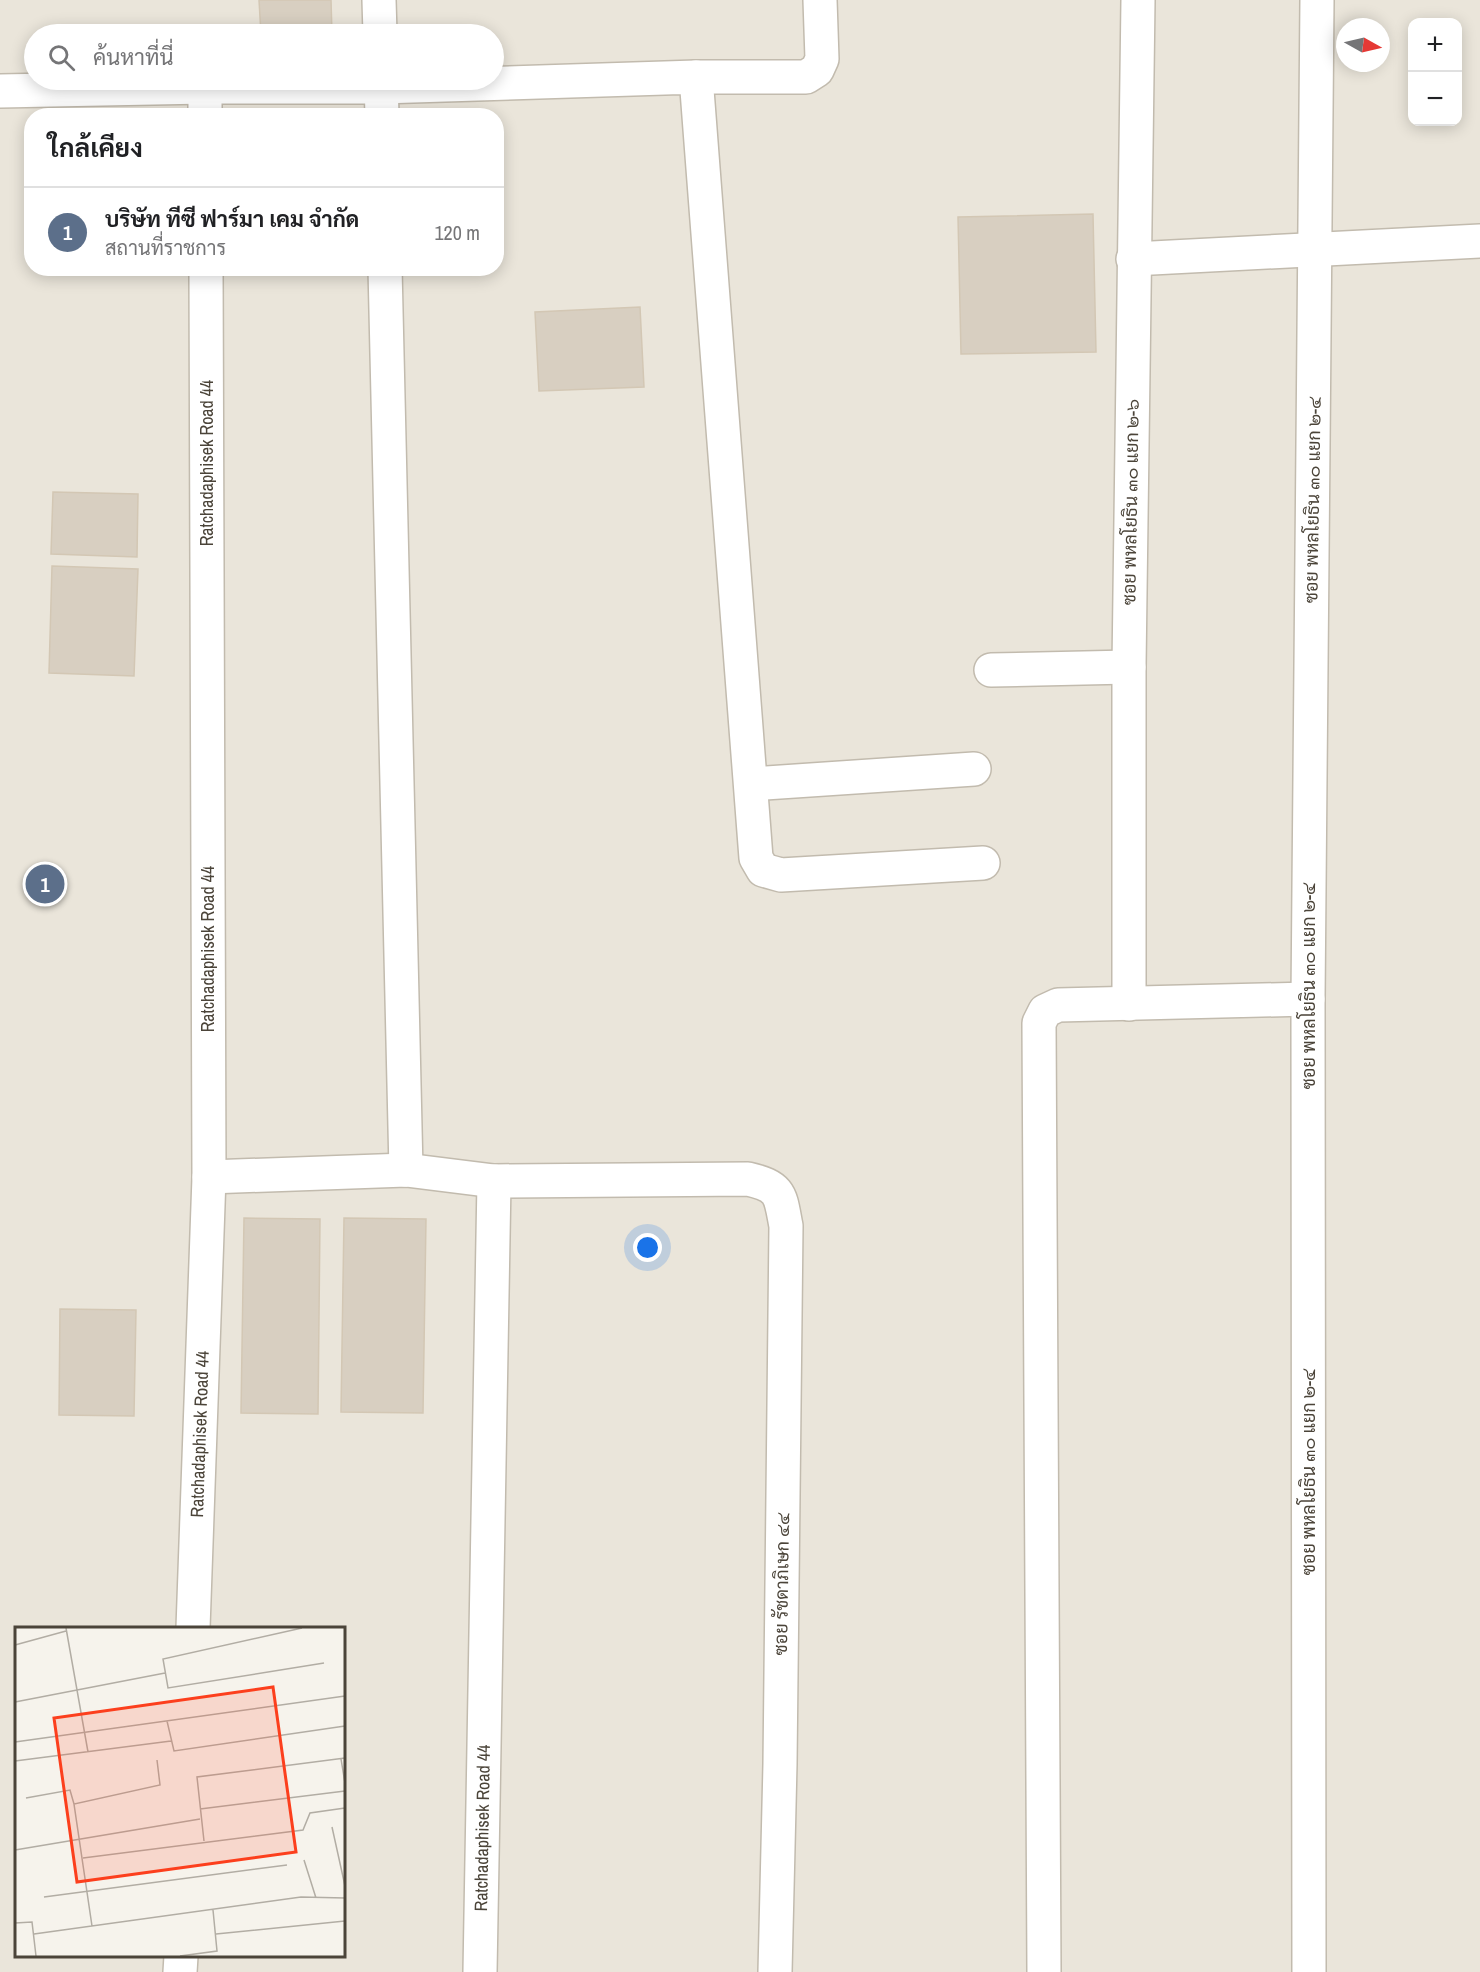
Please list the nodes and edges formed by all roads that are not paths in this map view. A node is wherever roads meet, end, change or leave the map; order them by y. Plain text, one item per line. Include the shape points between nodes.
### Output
1 (379, 0) edge
2 (820, 0) edge
3 (1138, 0) edge
4 (1317, 0) edge
5 (380, 24) edge
6 (696, 77) junction
7 (504, 87) edge
8 (455, 90) edge
9 (0, 91) edge
10 (381, 94) edge
11 (205, 101) edge
12 (1480, 241) edge
13 (1316, 251) junction
14 (1133, 259) junction
15 (206, 276) edge
16 (385, 276) edge
17 (1129, 667) junction
18 (991, 670) dead end
19 (974, 769) dead end
20 (751, 784) junction
21 (983, 863) dead end
22 (1308, 999) junction
23 (1129, 1004) junction
24 (406, 1170) junction
25 (209, 1177) junction
26 (494, 1181) junction
27 (193, 1627) edge
28 (181, 1957) edge
29 (180, 1972) edge
30 (480, 1972) edge
31 (775, 1972) edge
32 (1044, 1972) edge
33 (1309, 1972) edge

1 - 5 street
2 - 6 street via 822,59 817,70 806,77
3 - 14 street, ซอย พหลโยธิน ๓๐ แยก ๒-๖
4 - 13 street, ซอย พหลโยธิน ๓๐ แยก ๒-๔
6 - 7 street
6 - 20 street
8 - 10 street
9 - 11 street
10 - 11 street
12 - 13 street
13 - 14 street
13 - 22 street, ซอย พหลโยธิน ๓๐ แยก ๒-๔
14 - 17 street, ซอย พหลโยธิน ๓๐ แยก ๒-๖
15 - 25 street, Ratchadaphisek Road 44
16 - 24 street
17 - 18 street
17 - 23 street, ซอย พหลโยธิน ๓๐ แยก ๒-๖
19 - 20 street
20 - 21 street via 756,858 763,870 781,875
22 - 23 street
22 - 33 street, ซอย พหลโยธิน ๓๐ แยก ๒-๔
23 - 32 street via 1058,1005 1046,1011 1039,1023
24 - 25 street
24 - 26 street
25 - 27 street, Ratchadaphisek Road 44
26 - 30 street, Ratchadaphisek Road 44
26 - 31 street, ซอย รัชดาภิเษก ๔๔ via 748,1179 767,1184 780,1197 786,1226
28 - 29 street

